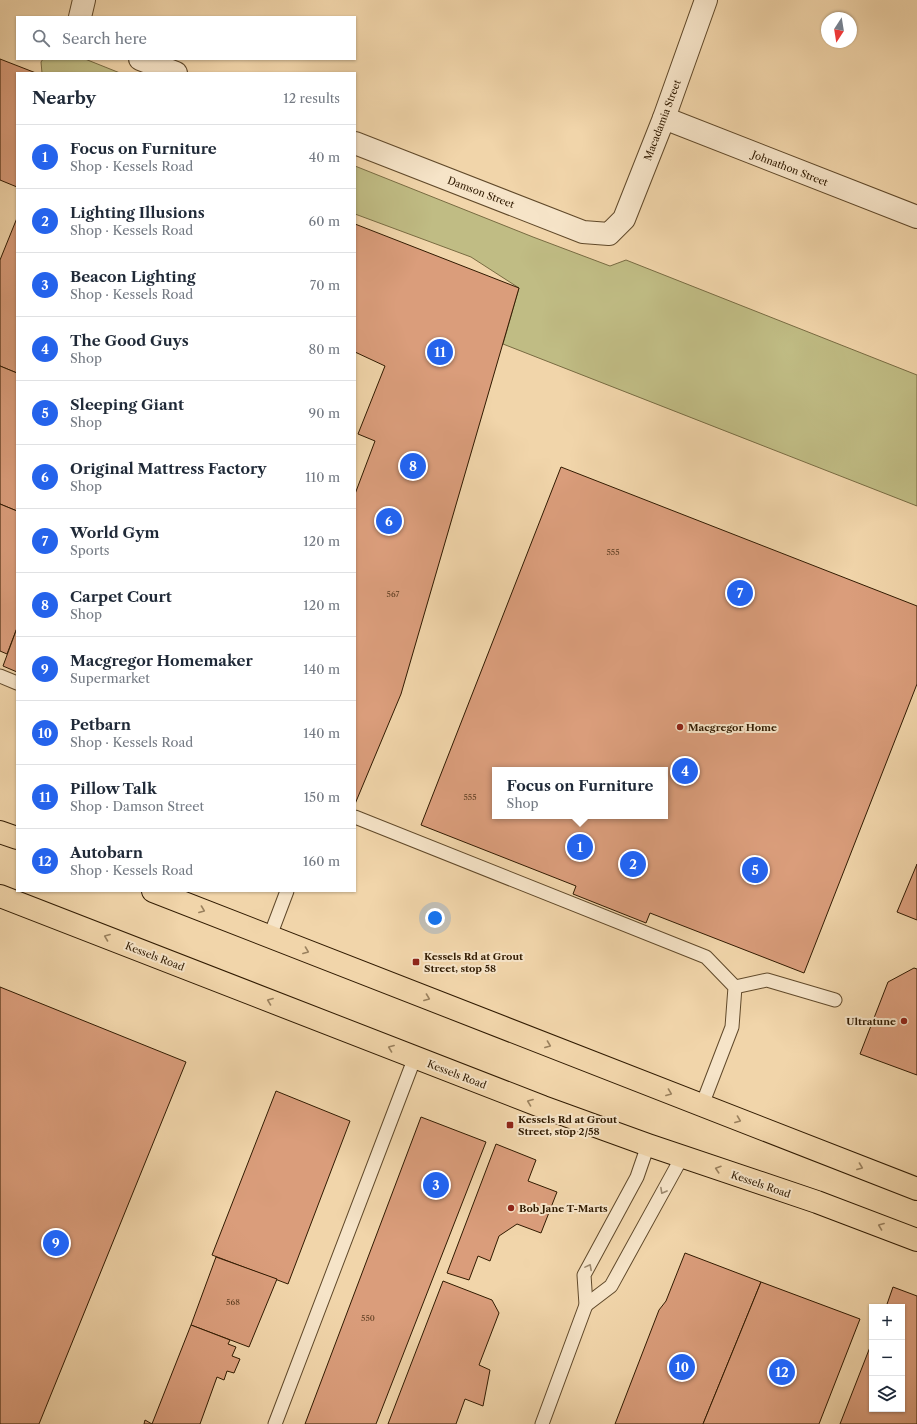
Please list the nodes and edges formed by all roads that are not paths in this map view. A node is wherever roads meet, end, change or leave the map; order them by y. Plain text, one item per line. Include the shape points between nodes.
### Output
1 (84, 0) edge
2 (706, 0) edge
3 (80, 16) edge
4 (143, 60) edge
5 (173, 72) edge
6 (664, 118) junction
7 (356, 143) edge
8 (917, 218) edge
9 (609, 234) joint
10 (0, 676) edge
11 (16, 683) edge
12 (356, 817) edge
13 (0, 832) edge
14 (16, 838) edge
15 (156, 892) edge
16 (287, 892) edge
17 (0, 896) edge
18 (270, 936) junction
19 (735, 987) junction
20 (835, 1000) dead end
21 (415, 1057) junction
22 (702, 1105) junction
23 (648, 1145) junction
24 (682, 1157) junction
25 (917, 1189) edge
26 (917, 1240) edge
27 (586, 1305) junction
28 (275, 1424) edge
29 (542, 1424) edge

1 - 3 street
2 - 6 street, Macadamia Street
4 - 5 street
6 - 8 street, Johnathon Street
6 - 9 street, Macadamia Street via 624,219
7 - 9 street, Damson Street via 583,232
10 - 11 lane
12 - 19 lane via 706,957
13 - 14 highway
15 -> 18 highway
16 - 18 lane
21 -> 17 highway, Kessels Road
18 -> 22 highway
19 - 20 lane via 767,980
19 - 22 lane via 732,1027
23 -> 21 highway, Kessels Road
21 - 28 lane
22 -> 25 highway
23 - 24 highway, Kessels Road
27 -> 23 lane via 584,1275 637,1177
26 -> 24 highway, Kessels Road via 817,1202
24 -> 27 lane via 610,1286
27 - 29 lane

